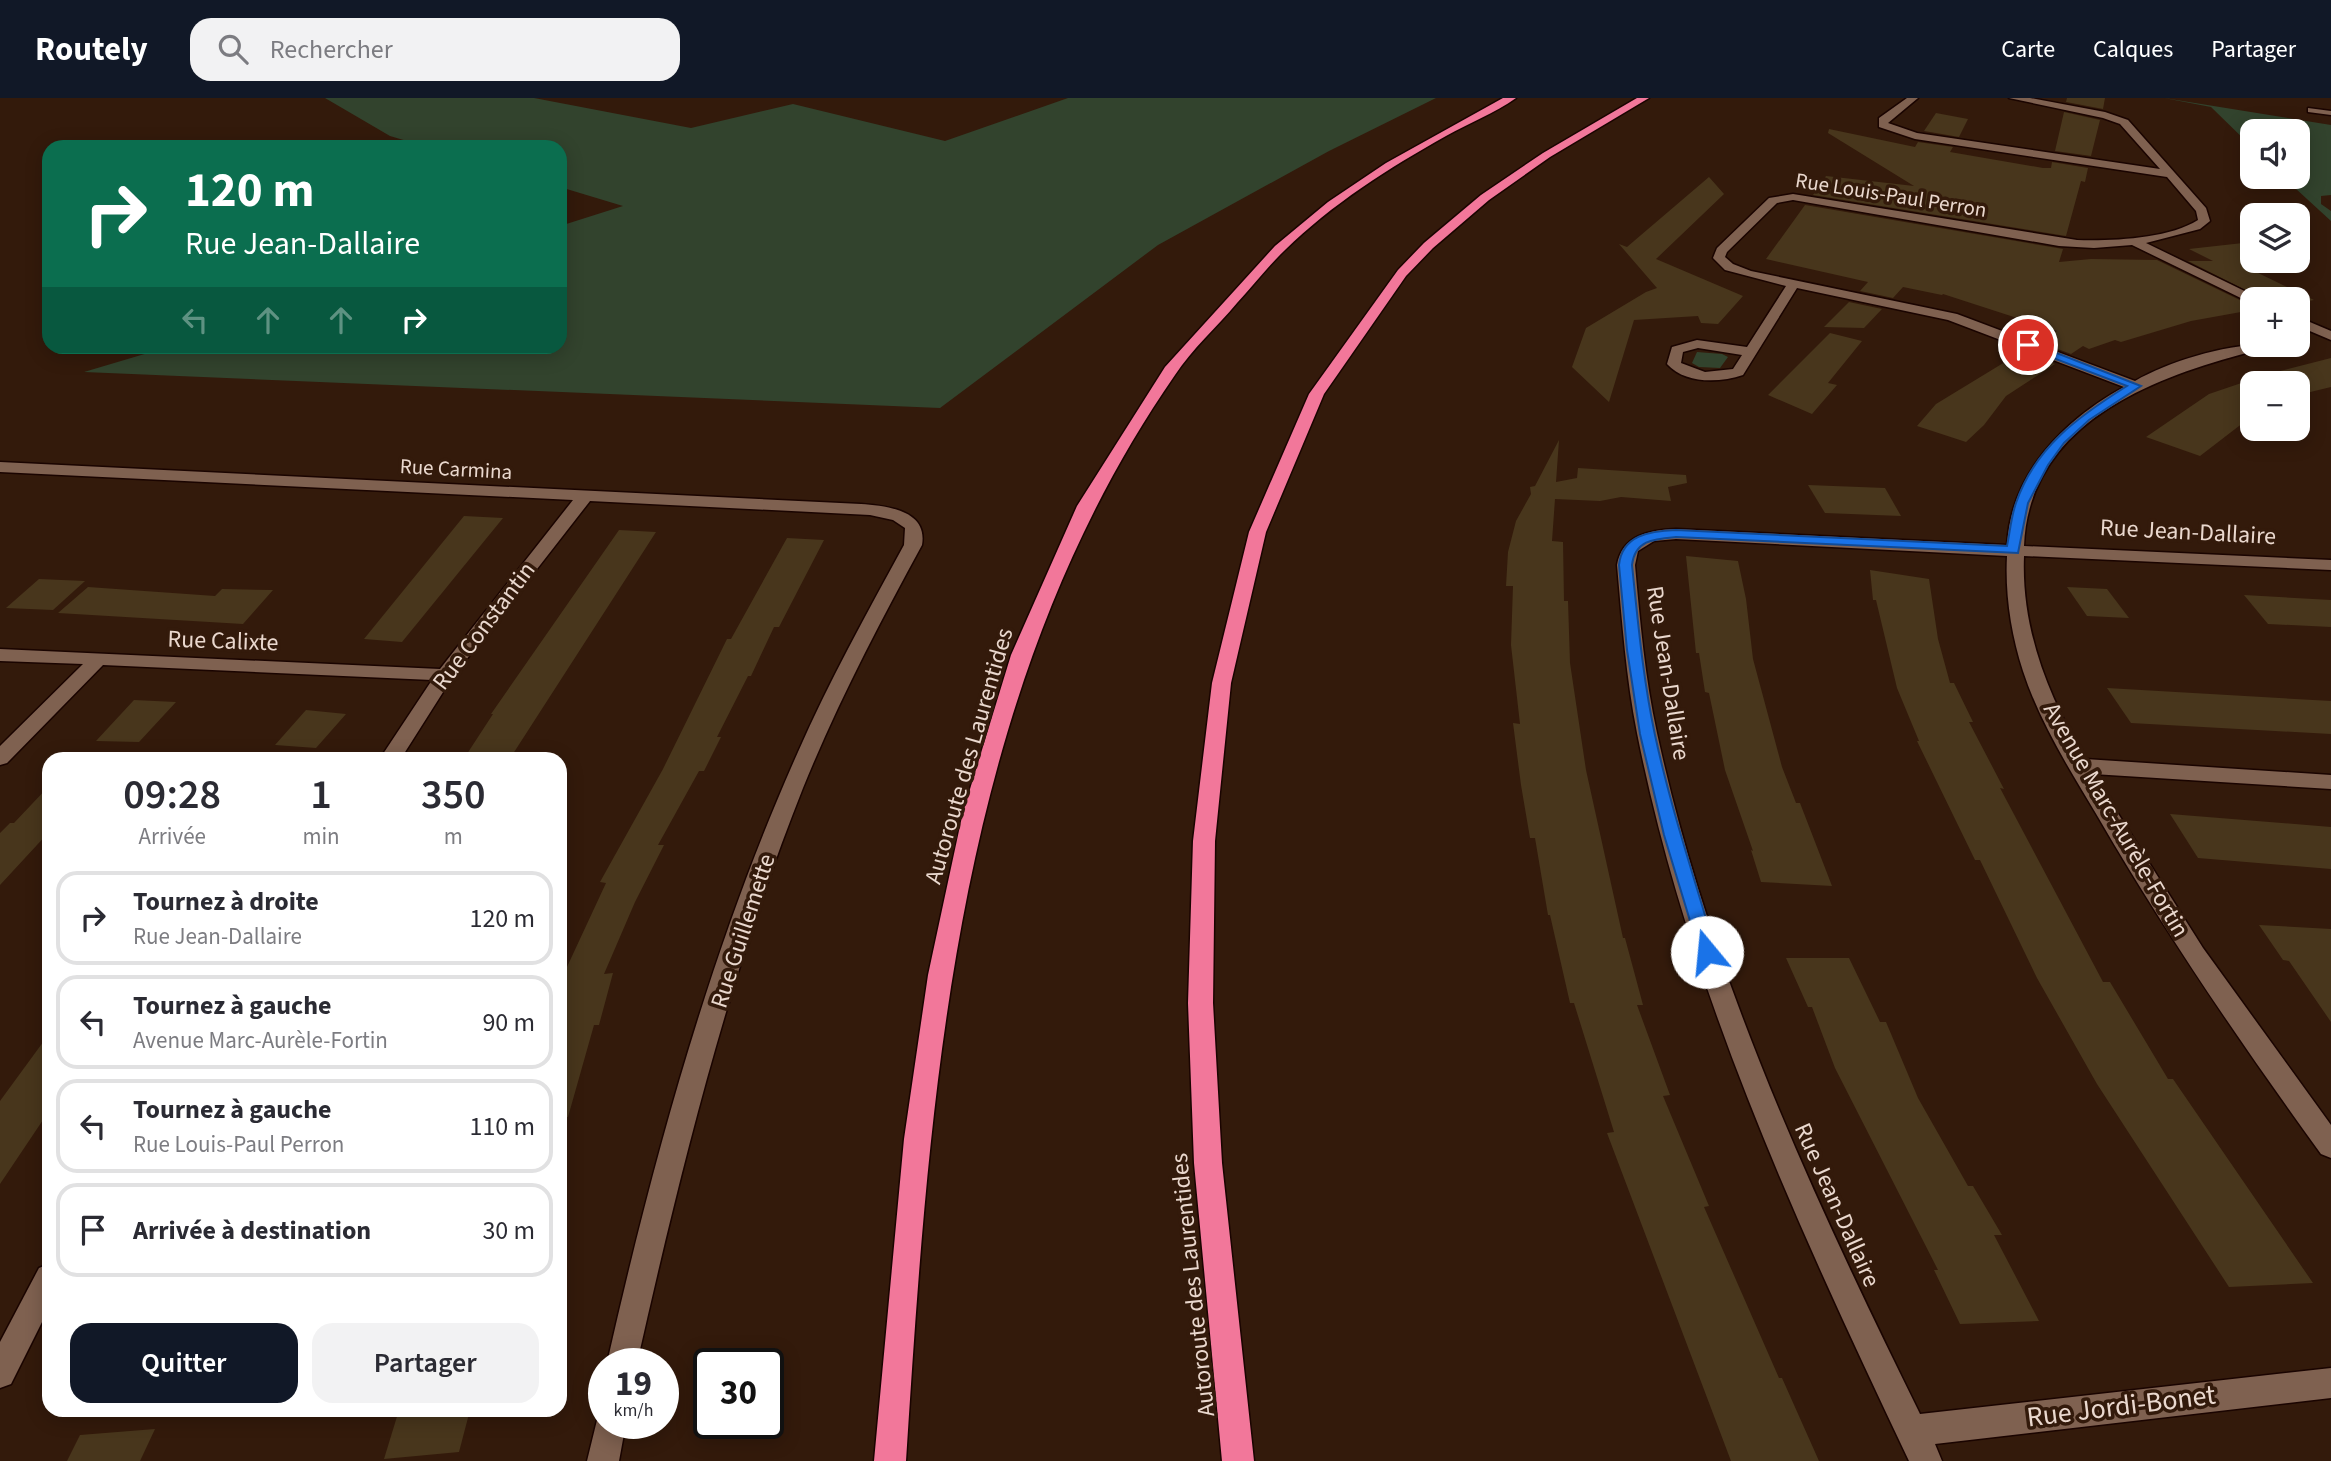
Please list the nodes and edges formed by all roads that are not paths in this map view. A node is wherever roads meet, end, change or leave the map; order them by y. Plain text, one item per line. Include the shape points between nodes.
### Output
1 (1511, 98) edge
2 (1644, 98) edge
3 (1913, 98) edge
4 (2014, 98) edge
5 (2311, 110) dead end
6 (2331, 113) edge
7 (2169, 174) junction
8 (2135, 242) junction
9 (1794, 283) junction
10 (2240, 292) edge
11 (2310, 326) edge
12 (2330, 335) edge
13 (2310, 337) edge
14 (2240, 351) edge
15 (1751, 352) junction
16 (2135, 386) junction
17 (0, 467) edge
18 (585, 496) junction
19 (908, 521) joint
20 (2013, 551) junction
21 (2331, 565) edge
22 (0, 655) edge
23 (97, 661) junction
24 (445, 675) junction
25 (394, 752) edge
26 (0, 758) edge
27 (2080, 766) junction
28 (2331, 782) edge
29 (2331, 1146) edge
30 (42, 1292) edge
31 (626, 1348) edge
32 (0, 1373) edge
33 (2331, 1383) edge
34 (1911, 1431) junction
35 (607, 1439) edge
36 (603, 1461) edge
37 (890, 1461) edge
38 (1238, 1461) edge
39 (1926, 1461) edge

1 - 37 highway, Autoroute des Laurentides via 1366,180 1305,227 1243,285 1154,391 1101,476 1059,560 991,753 942,967 911,1188
2 - 38 highway, Autoroute des Laurentides via 1497,186 1441,234 1389,288 1346,343 1301,422 1250,557 1228,648 1210,768 1202,971 1209,1194
3 - 7 street via 1883,120 1883,125 1915,136
4 - 7 street, Rue Louis-Paul Perron via 2118,119
5 - 6 lane
7 - 8 street, Rue Louis-Paul Perron via 2202,211 2204,221
8 - 9 street, Rue Louis-Paul Perron via 2071,244 1816,199 1782,198 1767,204 1719,258 1741,272
8 - 10 street
9 - 15 street
9 - 16 street, Rue Louis-Paul Perron via 1952,317
11 - 12 street
12 - 13 street
14 - 16 street, Avenue Marc-Aurèle-Fortin
15 - 15 street via 1690,345 1677,350 1674,364 1693,373 1731,375 1741,369
16 - 20 street, Avenue Marc-Aurèle-Fortin via 2085,417 2042,464 2022,503
17 - 18 street, Rue Carmina
18 - 19 street, Rue Carmina via 871,509
18 - 24 street, Rue Constantin
19 - 31 street, Rue Guillemette via 915,535 913,545 831,705 779,821 749,904 671,1164
20 - 21 street, Rue Jean-Dallaire
20 - 27 street, Avenue Marc-Aurèle-Fortin via 2014,597 2027,653 2042,694
20 - 34 street, Rue Jean-Dallaire via 1676,534 1638,541 1626,557 1647,734 1707,952 1780,1143
22 - 23 street, Rue Calixte
23 - 24 street, Rue Calixte
23 - 26 street
24 - 25 street, Rue Constantin
27 - 28 street
27 - 29 street, Avenue Marc-Aurèle-Fortin via 2179,932
30 - 32 street
33 - 34 street, Rue Jordi-Bonet
34 - 39 street, Rue Jean-Dallaire
35 - 36 street

